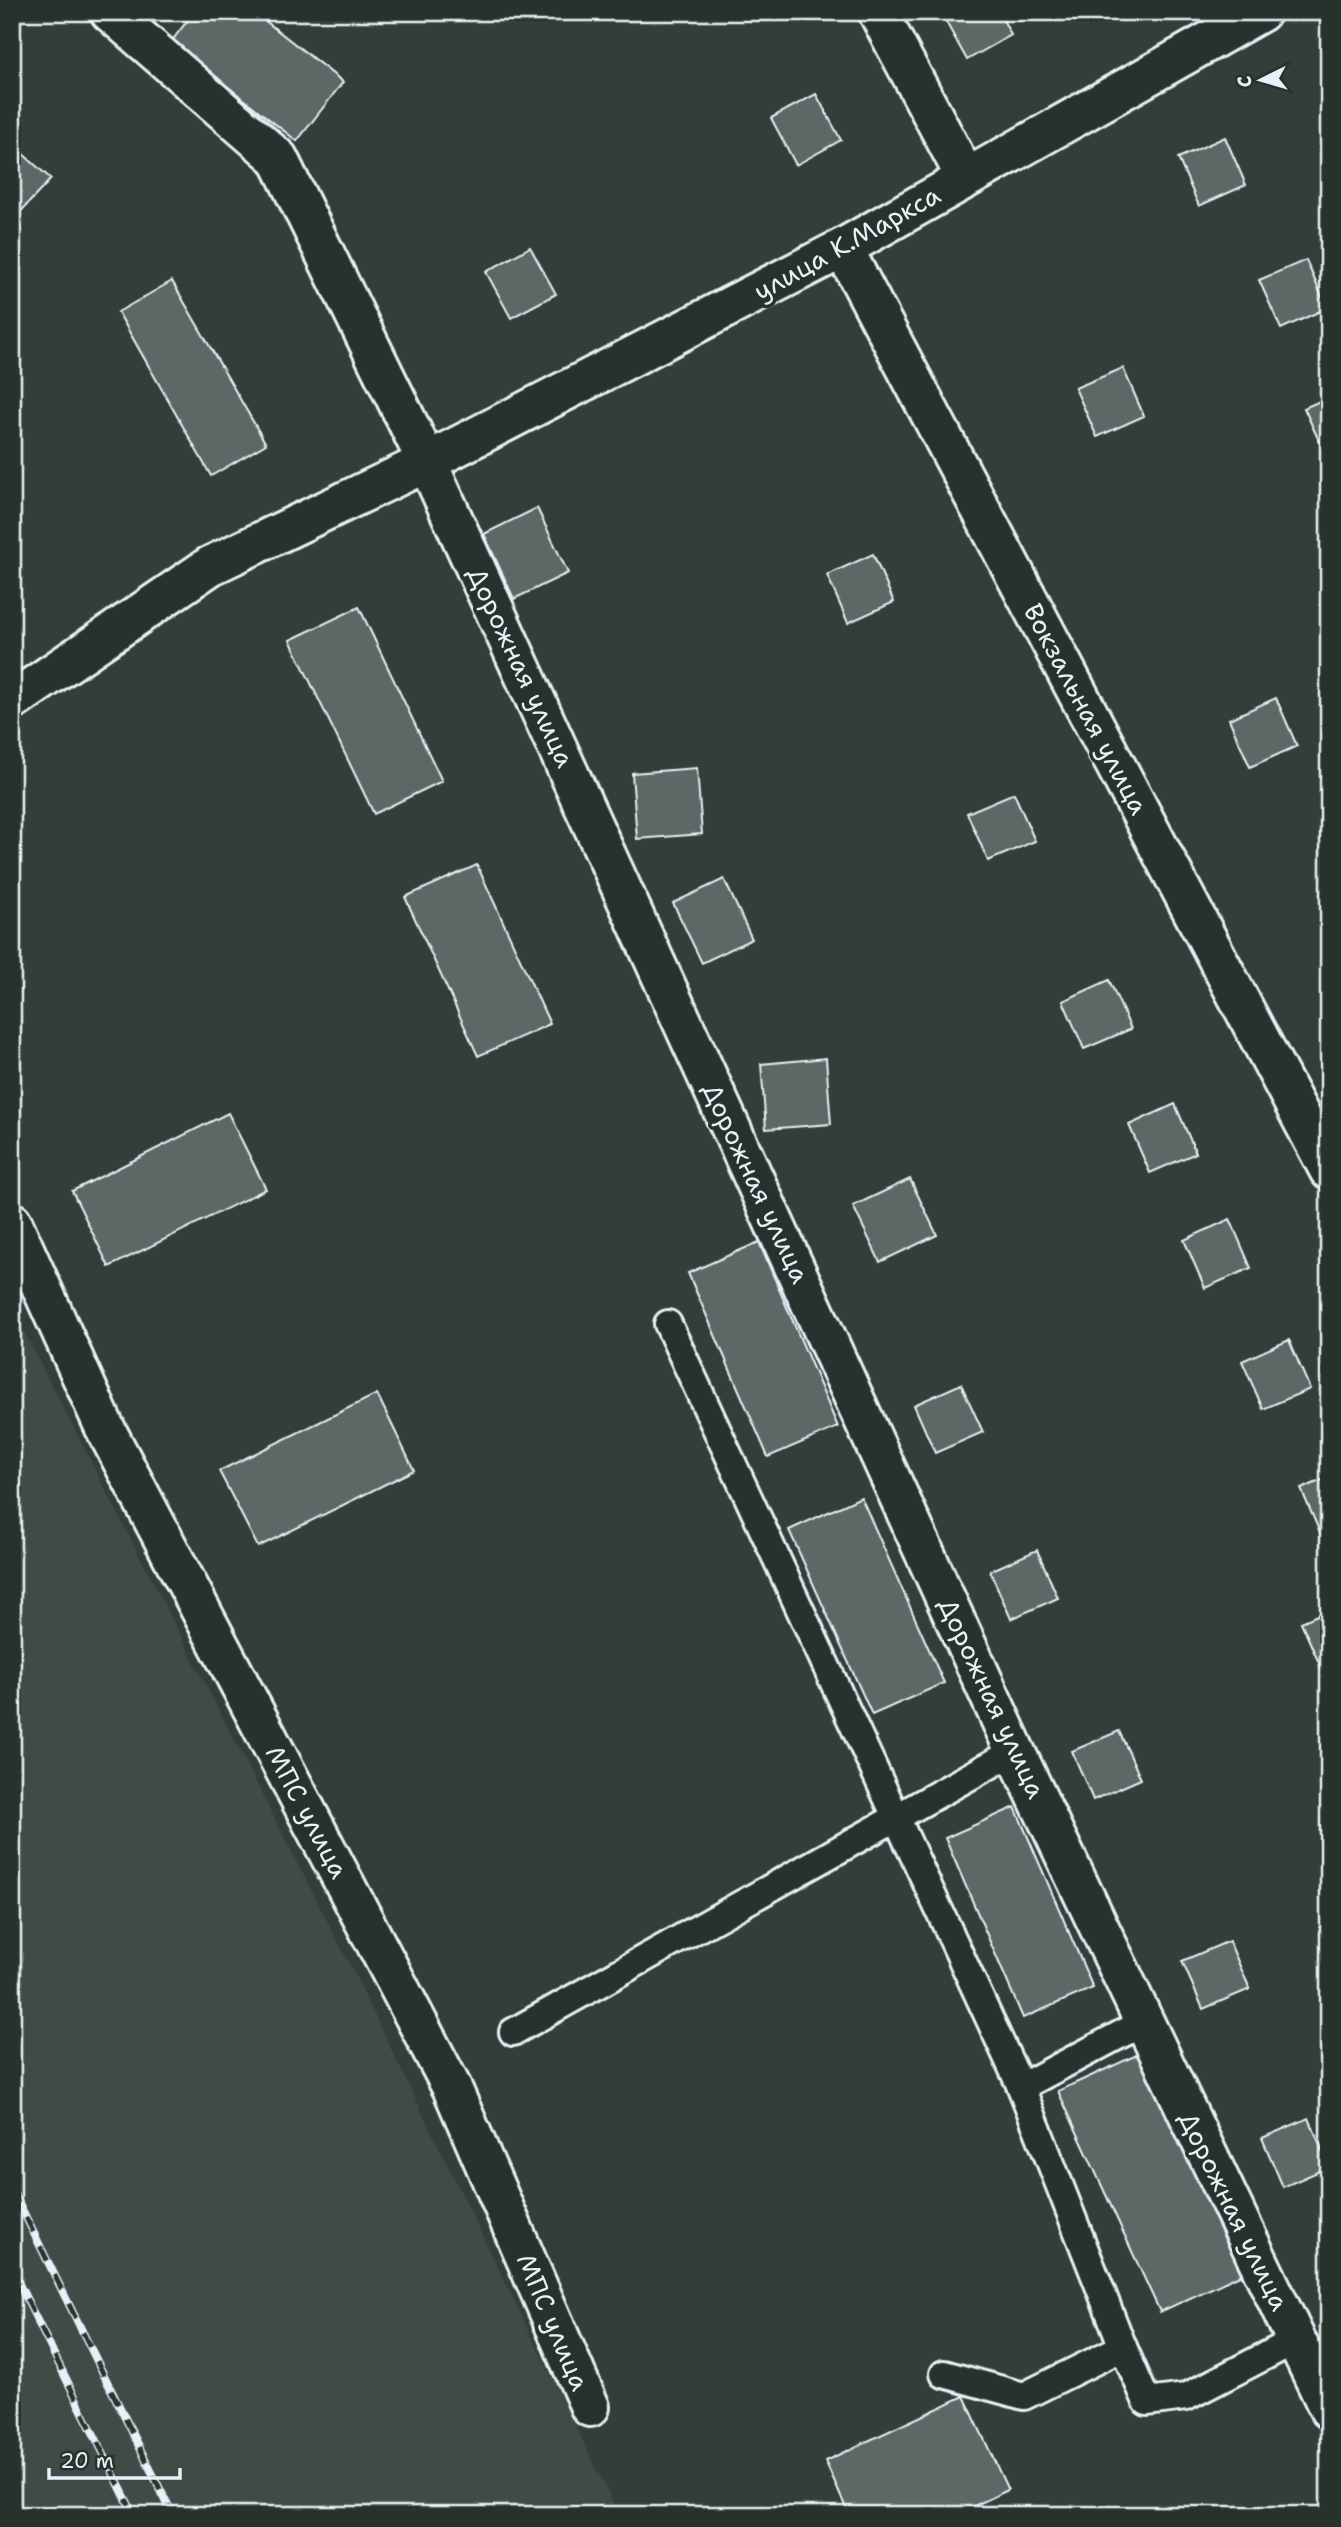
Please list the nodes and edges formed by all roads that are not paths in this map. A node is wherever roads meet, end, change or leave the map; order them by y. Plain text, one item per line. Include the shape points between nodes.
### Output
1 (110, 12) edge
2 (878, 12) edge
3 (1261, 12) edge
4 (966, 178) junction
5 (843, 248) junction
6 (428, 462) junction
7 (12, 701) edge
8 (1329, 1170) edge
9 (12, 1222) edge
10 (668, 1324) dead end
11 (1015, 1751) junction
12 (896, 1818) junction
13 (1144, 2022) junction
14 (513, 2032) dead end
15 (1021, 2087) junction
16 (1296, 2340) junction
17 (1124, 2347) junction
18 (944, 2374) dead end
19 (590, 2407) dead end
20 (1329, 2409) edge

1 - 6 street, Дорожная улица via 278,158
2 - 4 street
3 - 4 street, улица К.Маркса
4 - 5 street, улица К.Маркса
5 - 6 street, улица К.Маркса
5 - 8 street, Вокзальная улица
6 - 7 street, улица К.Маркса via 210,566
6 - 11 street, Дорожная улица
9 - 19 street, МПС улица via 104,1426 452,2088
10 - 12 lane
11 - 12 lane
11 - 13 street, Дорожная улица
12 - 14 lane
12 - 15 lane
13 - 15 lane
13 - 16 street, Дорожная улица
15 - 17 lane
16 - 17 lane via 1186,2396 1147,2402
16 - 20 street, Дорожная улица
17 - 18 lane via 1024,2396

